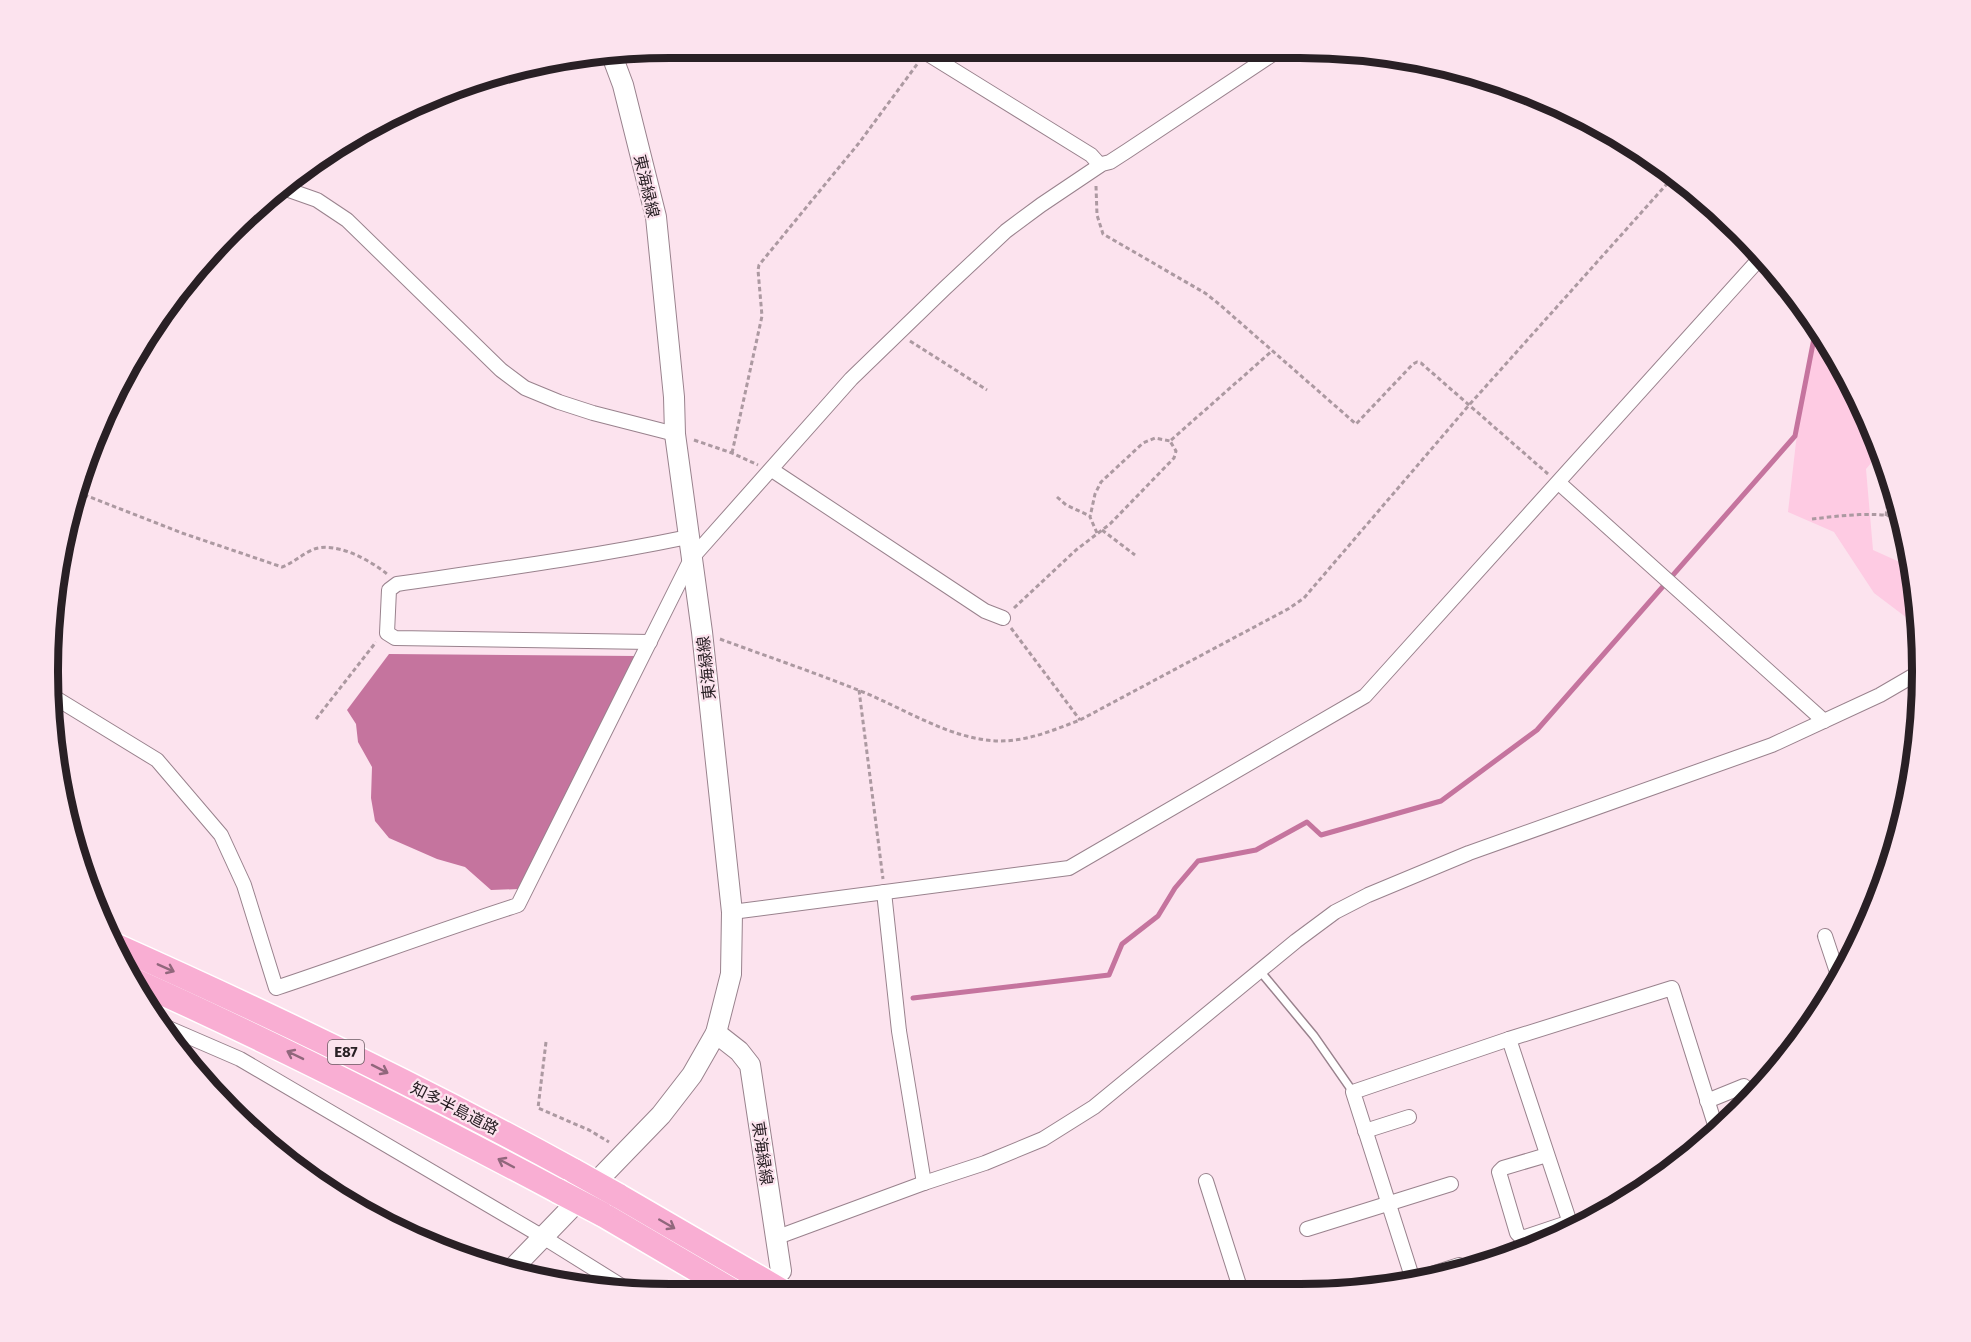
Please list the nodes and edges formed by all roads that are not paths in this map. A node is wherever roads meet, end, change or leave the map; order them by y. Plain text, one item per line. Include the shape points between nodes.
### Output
1 (934, 58) edge
2 (1267, 58) edge
3 (614, 62) edge
4 (1100, 165) junction
5 (291, 191) edge
6 (1756, 262) edge
7 (675, 434) junction
8 (770, 471) junction
9 (1559, 483) junction
10 (688, 537) junction
11 (692, 559) junction
12 (1003, 618) road end
13 (650, 642) junction
14 (1912, 676) edge
15 (59, 700) edge
16 (1824, 721) junction
17 (884, 892) junction
18 (732, 912) junction
19 (1825, 936) dead end
20 (127, 950) edge
21 (1835, 967) edge
22 (1260, 971) junction
23 (146, 986) edge
24 (177, 1033) edge
25 (716, 1033) junction
26 (1509, 1039) junction
27 (1744, 1086) dead end
28 (1353, 1092) junction
29 (1707, 1101) junction
30 (1409, 1117) dead end
31 (1714, 1122) edge
32 (1365, 1131) junction
33 (1547, 1155) junction
34 (1206, 1181) dead end
35 (924, 1183) junction
36 (1451, 1184) dead end
37 (1388, 1204) junction
38 (609, 1205) junction
39 (1570, 1221) edge
40 (1307, 1230) dead end
41 (1545, 1232) edge
42 (543, 1237) junction
43 (775, 1238) junction
44 (517, 1264) edge
45 (781, 1271) dead end
46 (1411, 1273) edge
47 (612, 1280) edge
48 (724, 1284) edge
49 (767, 1284) edge
50 (1239, 1284) edge

1 - 4 street via 1091,155
2 - 4 street
3 - 7 main road, 東海緑線 via 656,217
4 - 8 street via 1006,231 851,380
5 - 7 street via 317,200 347,220 501,370 525,388 593,413
6 - 9 street
7 - 10 main road, 東海緑線
8 - 11 street
8 - 12 street via 985,611
9 - 16 street
9 - 17 street via 1365,696 1069,868
10 - 11 main road, 東海緑線
10 - 13 street via 397,584 389,590 387,633 395,638
11 - 13 street
11 - 18 main road, 東海緑線
13 - 15 street via 518,905 276,988 244,885 221,835 157,760
14 - 16 street
16 - 22 street via 1772,745 1469,853 1368,895 1335,912
17 - 18 street
17 - 35 street via 899,1031
18 - 25 main road, 東海緑線 via 731,974
19 - 21 street
20 -> 38 highway, 知多半島道路 / E87, bridge via 340,1049 486,1123 574,1171
22 - 28 lane via 1314,1036
22 - 35 street via 1086,1112 1043,1139
38 -> 23 highway, 知多半島道路 / E87, bridge via 558,1191 329,1071
24 - 42 street via 240,1059
25 - 42 main road via 661,1115
25 - 43 main road, 東海緑線 via 750,1065
26 - 28 street
26 - 29 street via 1672,988
26 - 33 street
27 - 29 street
28 - 32 street
29 - 31 street
30 - 32 street
32 - 37 street
33 - 39 street
33 - 41 street via 1499,1172 1517,1233 1522,1238
34 - 50 street
35 - 43 street
36 - 37 street
37 - 40 street
37 - 46 street
38 - 48 highway, 知多半島道路 / E87
38 -> 49 highway, 知多半島道路 / E87
42 - 44 main road
42 - 47 street
43 - 45 main road, 東海緑線

